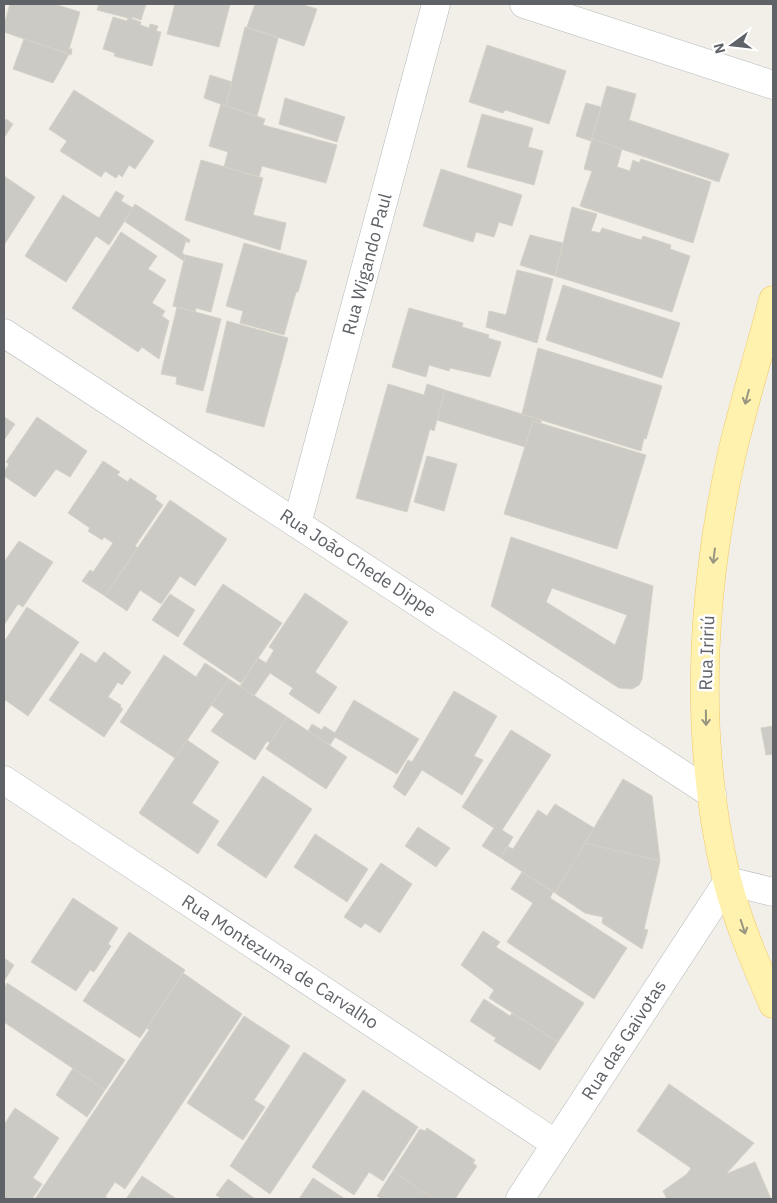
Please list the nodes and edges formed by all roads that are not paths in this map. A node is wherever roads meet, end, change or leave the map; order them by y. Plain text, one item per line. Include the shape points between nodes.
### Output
1 (436, 4) edge
2 (524, 4) edge
3 (773, 86) edge
4 (773, 300) edge
5 (4, 333) edge
6 (765, 363) edge
7 (297, 524) junction
8 (4, 780) edge
9 (712, 794) junction
10 (728, 881) junction
11 (773, 892) edge
12 (773, 1004) edge
13 (556, 1144) junction
14 (520, 1199) edge

1 - 7 street, Rua Wigando Paul
2 - 3 street
4 - 6 main road, Rua Iririú
5 - 7 street, Rua João Chede Dippe
6 -> 9 main road, Rua Iririú via 733,452 714,554 705,656 706,737
7 - 9 street, Rua João Chede Dippe
8 - 13 street, Rua Montezuma de Carvalho
9 - 10 main road, Rua Iririú
10 - 11 street
10 -> 12 main road, Rua Iririú via 751,952
10 - 13 street, Rua das Gaivotas
13 - 14 street, Rua das Gaivotas

